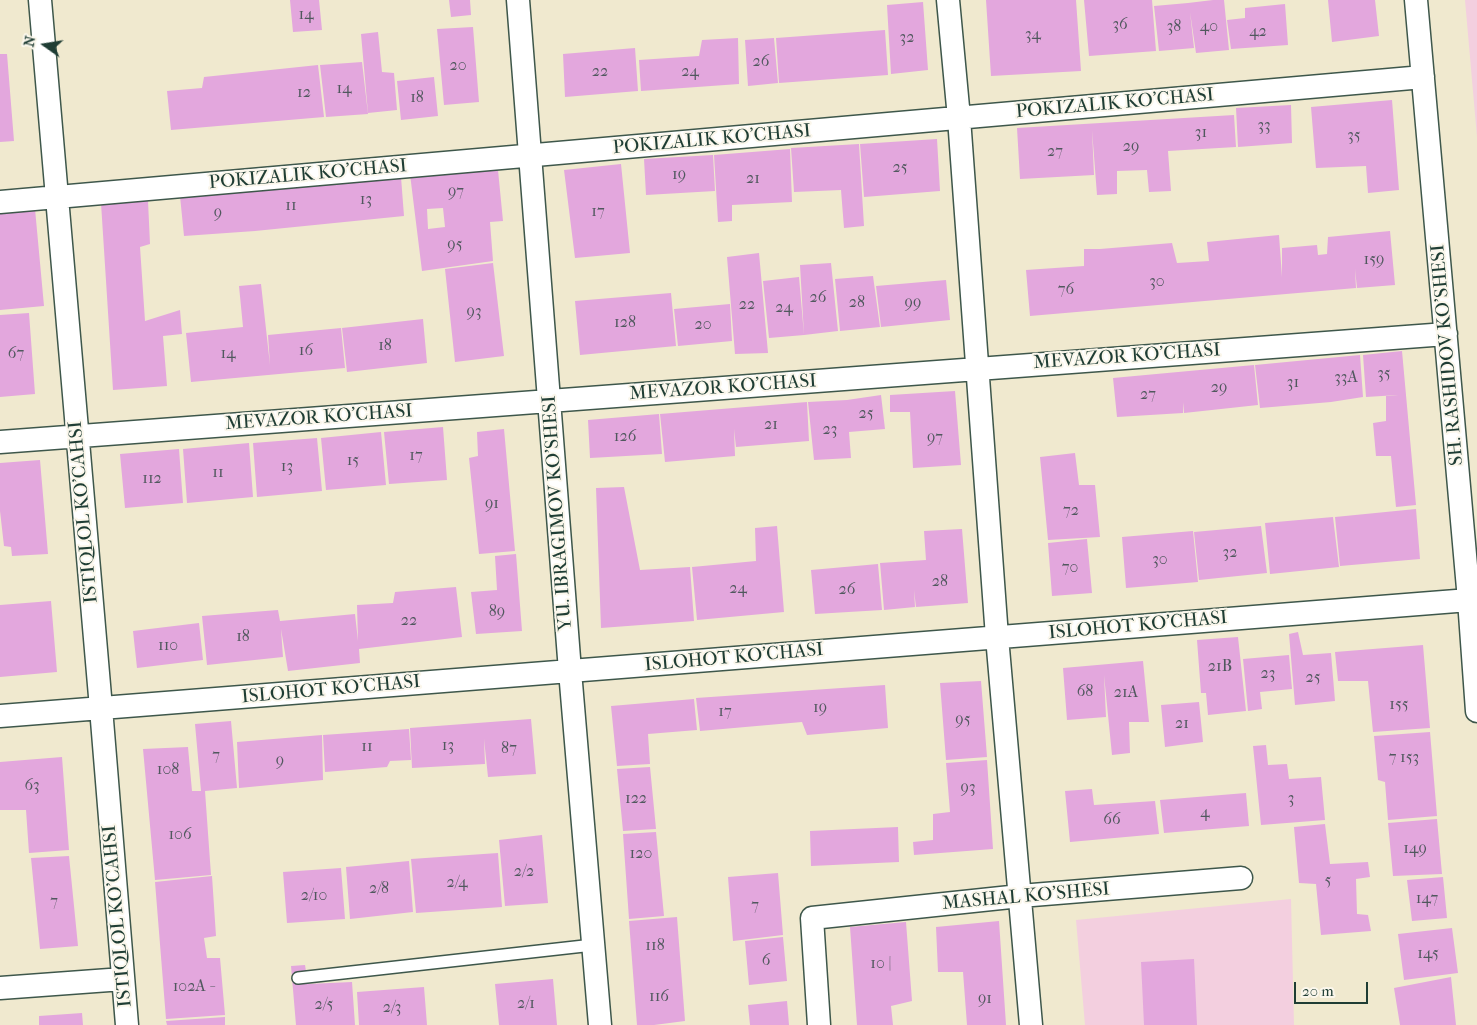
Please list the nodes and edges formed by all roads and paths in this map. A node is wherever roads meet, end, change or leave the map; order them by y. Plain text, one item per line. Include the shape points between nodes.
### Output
1 (40, 0) edge
2 (518, 0) edge
3 (948, 0) edge
4 (1416, 0) edge
5 (1423, 77) junction
6 (959, 118) junction
7 (530, 156) junction
8 (57, 197) junction
9 (0, 202) edge
10 (1446, 334) junction
11 (978, 368) junction
12 (549, 401) junction
13 (78, 436) junction
14 (0, 442) edge
15 (1469, 600) junction
16 (997, 637) junction
17 (570, 671) junction
18 (101, 708) junction
19 (1477, 711) edge
20 (0, 716) edge
21 (1241, 878) dead end
22 (1020, 896) junction
23 (593, 945) junction
24 (298, 978) dead end
25 (123, 979) junction
26 (0, 988) edge
27 (127, 1025) edge
28 (600, 1025) edge
29 (819, 1025) edge
30 (1031, 1025) edge

1 - 8 street, ISTIQLOL KO'CAHSI
2 - 7 street, YU. IBRAGIMOV KO'SHESI
3 - 6 street
4 - 5 street, SH. RASHIDOV KO'SHESI
5 - 6 street, POKIZALIK KO'CHASI
5 - 10 street, SH. RASHIDOV KO'SHESI
6 - 7 street, POKIZALIK KO'CHASI
6 - 11 street
7 - 8 street, POKIZALIK KO'CHASI
7 - 12 street, YU. IBRAGIMOV KO'SHESI
8 - 9 street, POKIZALIK KO'CHASI
8 - 13 street, ISTIQLOL KO'CAHSI
10 - 11 street, MEVAZOR KO'CHASI
10 - 15 street, SH. RASHIDOV KO'SHESI
11 - 12 street, MEVAZOR KO'CHASI
11 - 16 street
12 - 13 street, MEVAZOR KO'CHASI
12 - 17 street, YU. IBRAGIMOV KO'SHESI
13 - 14 street, MEVAZOR KO'CHASI
13 - 18 street, ISTIQLOL KO'CAHSI
15 - 16 street, ISLOHOT KO'CHASI
15 - 19 street, SH. RASHIDOV KO'SHESI
16 - 17 street, ISLOHOT KO'CHASI
16 - 22 street
17 - 18 street, ISLOHOT KO'CHASI
17 - 23 street, YU. IBRAGIMOV KO'SHESI
18 - 20 street, ISLOHOT KO'CHASI
18 - 25 street, ISTIQLOL KO'CAHSI
21 - 22 street, MASHAL KO'SHESI
22 - 29 street, MASHAL KO'SHESI via 812,918
22 - 30 street
23 - 24 lane
23 - 28 street, YU. IBRAGIMOV KO'SHESI
25 - 26 street
25 - 27 street, ISTIQLOL KO'CAHSI

